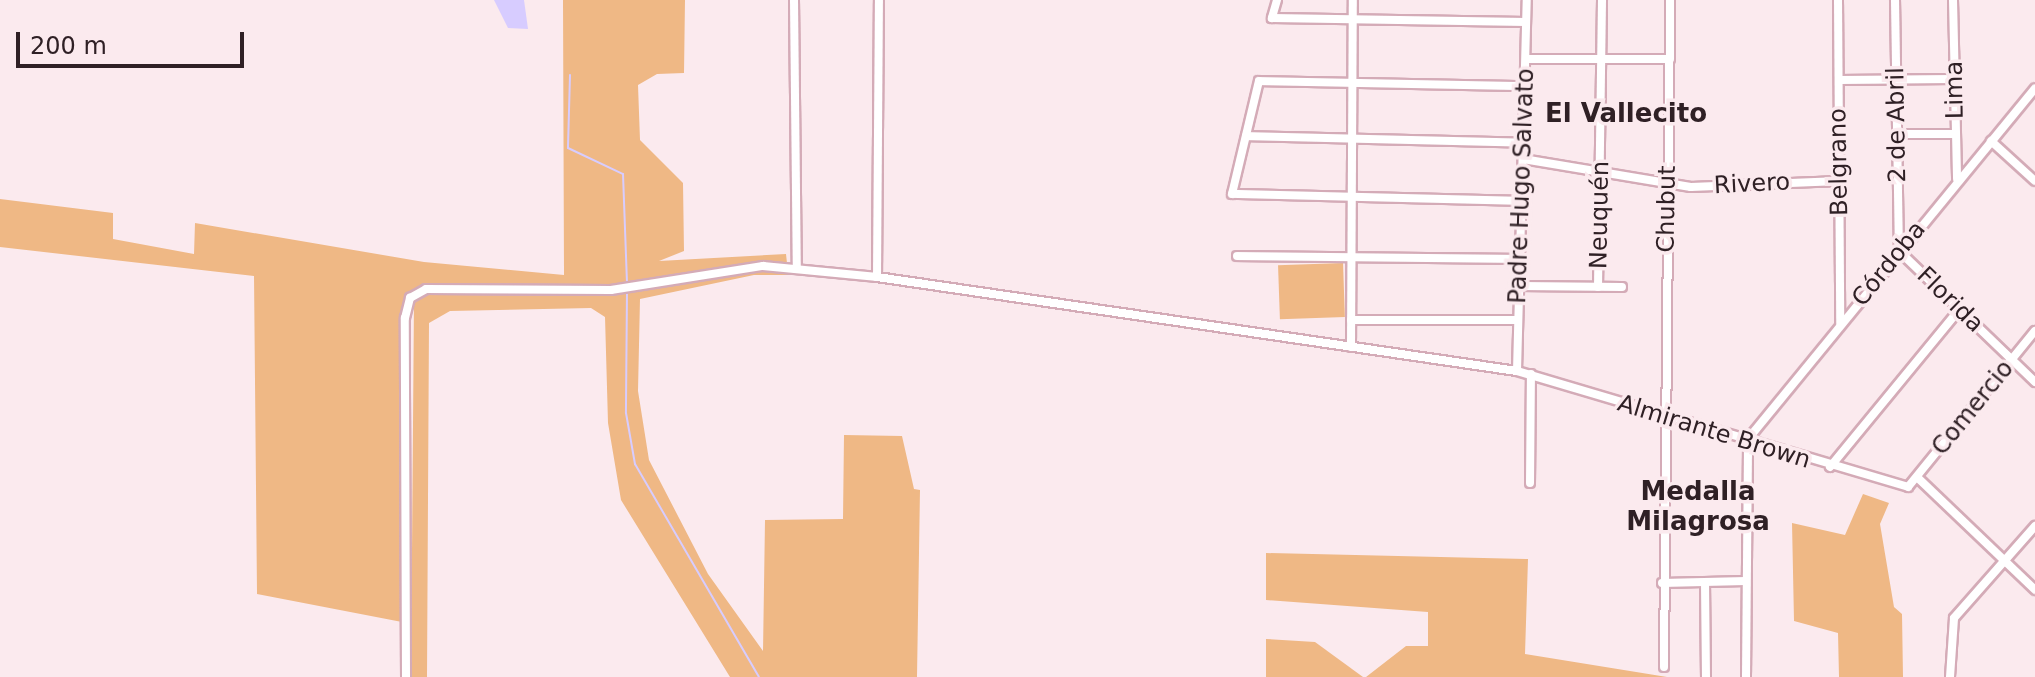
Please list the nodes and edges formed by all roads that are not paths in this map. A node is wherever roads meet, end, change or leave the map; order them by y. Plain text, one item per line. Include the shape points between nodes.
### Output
1 (794, 0) edge
2 (879, 0) edge
3 (1277, 0) edge
4 (1353, 0) edge
5 (1527, 0) edge
6 (1602, 0) edge
7 (1670, 0) edge
8 (1838, 0) edge
9 (1895, 0) edge
10 (1953, 0) edge
11 (1354, 21) junction
12 (1526, 22) junction
13 (1526, 59) junction
14 (1602, 59) junction
15 (1670, 59) junction
16 (1954, 79) junction
17 (1839, 80) junction
18 (1896, 80) junction
19 (1353, 84) junction
20 (1525, 86) junction
21 (2035, 88) edge
22 (1897, 134) junction
23 (1955, 134) junction
24 (1246, 136) junction
25 (1352, 138) junction
26 (1991, 141) junction
27 (1523, 143) junction
28 (1523, 159) junction
29 (1602, 173) junction
30 (1957, 180) junction
31 (1840, 181) junction
32 (2035, 181) edge
33 (1667, 185) junction
34 (1351, 195) junction
35 (1522, 201) junction
36 (1899, 251) junction
37 (1237, 256) dead end
38 (1351, 257) junction
39 (1520, 259) junction
40 (797, 268) junction
41 (877, 277) junction
42 (1520, 286) junction
43 (1598, 287) junction
44 (1622, 287) dead end
45 (1959, 310) junction
46 (1351, 320) junction
47 (1518, 320) junction
48 (1840, 323) junction
49 (2035, 331) edge
50 (1351, 347) junction
51 (2011, 361) junction
52 (1517, 371) junction
53 (1531, 374) junction
54 (2035, 382) edge
55 (1663, 419) junction
56 (1747, 444) junction
57 (1830, 467) junction
58 (1914, 481) junction
59 (1530, 483) dead end
60 (2035, 526) edge
61 (2004, 561) junction
62 (1746, 581) junction
63 (1662, 583) junction
64 (1705, 583) junction
65 (2035, 590) edge
66 (1664, 667) dead end
67 (406, 677) edge
68 (1706, 677) edge
69 (1746, 677) edge
70 (1950, 677) edge

1 - 40 street
2 - 41 street
3 - 11 street via 1272,18
4 - 11 street
5 - 12 street, Padre Hugo Salvato
6 - 14 street, Neuquén
7 - 15 street, Chubut
8 - 17 street, Belgrano
9 - 18 street, 2 de Abril
10 - 16 street, Lima
11 - 12 street
11 - 19 street
12 - 13 street, Padre Hugo Salvato
13 - 14 street
13 - 20 street, Padre Hugo Salvato
14 - 15 street
14 - 29 street, Neuquén
15 - 33 street, Chubut
16 - 18 street
16 - 23 street, Lima
17 - 18 street
17 - 31 street, Belgrano
18 - 22 street, 2 de Abril
19 - 20 street
19 - 24 street via 1259,81
19 - 25 street
20 - 27 street, Padre Hugo Salvato
21 - 26 street, Córdoba
22 - 23 street
22 - 36 street, 2 de Abril
23 - 30 street, Lima
24 - 25 street
24 - 34 street via 1232,194
25 - 27 street
25 - 34 street
26 - 30 street, Córdoba
26 - 32 street
27 - 28 street, Padre Hugo Salvato
28 - 29 street, Rivero
28 - 35 street, Padre Hugo Salvato
29 - 33 street, Rivero
29 - 43 street, Neuquén
30 - 36 street, Córdoba
31 - 33 street, Rivero
31 - 48 street, Belgrano
33 - 55 street, Chubut
34 - 35 street
34 - 38 street
35 - 39 street, Padre Hugo Salvato
36 - 45 street, Florida
36 - 48 street, Córdoba
37 - 38 street
38 - 39 street
38 - 46 street
39 - 42 street, Padre Hugo Salvato
40 - 41 street, Almirante Brown
40 - 67 street, Almirante Brown via 751,267 611,290 426,289 410,298
41 - 50 street, Almirante Brown
42 - 43 street
42 - 47 street, Padre Hugo Salvato
43 - 44 street
45 - 51 street, Florida
45 - 57 street
46 - 47 street
46 - 50 street
47 - 52 street, Padre Hugo Salvato
48 - 56 street, Córdoba
49 - 51 street, Comercio
50 - 52 street, Almirante Brown
51 - 54 street, Florida
51 - 58 street, Comercio
52 - 53 street, Almirante Brown
53 - 55 street, Almirante Brown
53 - 59 street
55 - 56 street, Almirante Brown
55 - 63 street, Chubut
56 - 57 street, Almirante Brown
56 - 62 street
57 - 58 street, Almirante Brown
58 - 61 street
60 - 61 street
61 - 65 street
61 - 70 street via 1954,618
62 - 64 street
62 - 69 street
63 - 64 street
63 - 66 street, Chubut
64 - 68 street

